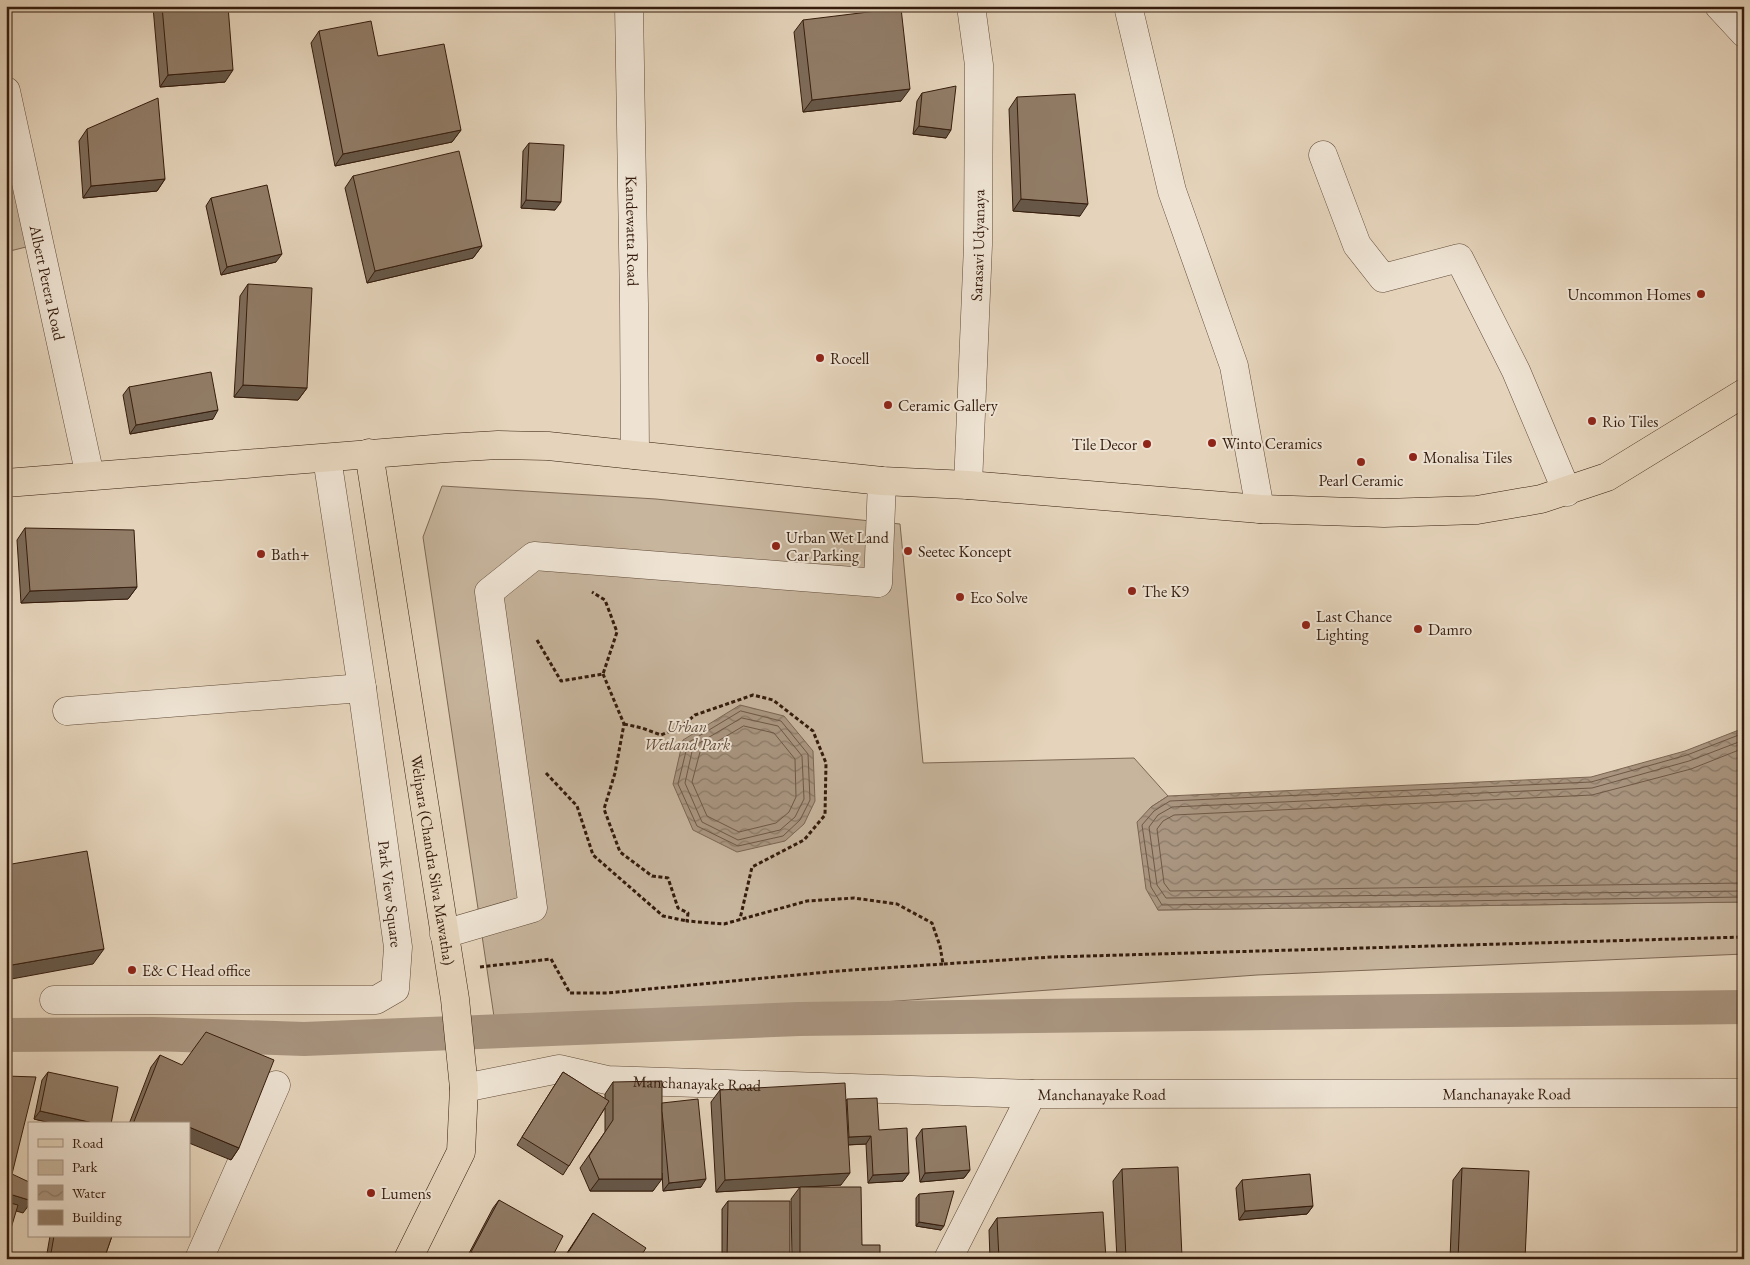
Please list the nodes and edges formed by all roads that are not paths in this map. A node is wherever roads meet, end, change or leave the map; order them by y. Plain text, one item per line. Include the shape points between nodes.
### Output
1 (629, 6) edge
2 (971, 6) edge
3 (1128, 6) edge
4 (1719, 6) edge
5 (1744, 33) edge
6 (6, 90) edge
7 (1323, 155) dead end
8 (1744, 393) edge
9 (369, 454) junction
10 (635, 455) junction
11 (327, 458) junction
12 (90, 476) junction
13 (882, 481) junction
14 (6, 483) edge
15 (968, 484) junction
16 (1567, 492) junction
17 (1260, 509) junction
18 (362, 688) junction
19 (67, 711) dead end
20 (444, 934) junction
21 (54, 1000) dead end
22 (276, 1084) dead end
23 (464, 1088) junction
24 (1744, 1093) edge
25 (1032, 1094) junction
26 (200, 1259) edge
27 (408, 1259) edge
28 (948, 1259) edge

1 - 10 street, Kandewatta Road
2 - 15 street, Sarasavi Udyanaya via 979,65 978,245
3 - 17 street via 1172,191 1234,366
4 - 5 street
6 - 12 street, Albert Perera Road
7 - 16 street via 1357,245 1384,278 1459,258 1516,371
8 - 16 main road via 1607,477
9 - 10 main road via 506,445
9 - 11 main road
9 - 20 main road, Welipara (Chandra Silva Mawatha)
10 - 13 main road
11 - 12 main road
11 - 18 street, Park View Square
12 - 14 main road
13 - 15 main road
13 - 20 street via 878,583 534,556 489,592 533,908
15 - 17 main road
16 - 17 main road via 1477,510 1384,513
18 - 19 street
18 - 21 street, Park View Square via 398,946 395,989 376,1000
20 - 23 main road, Welipara (Chandra Silva Mawatha) via 455,999
22 - 26 street
23 - 25 street, Manchanayake Road via 560,1069 608,1080
23 - 27 main road, Welipara (Chandra Silva Mawatha) via 461,1152
24 - 25 street, Manchanayake Road
25 - 28 street

